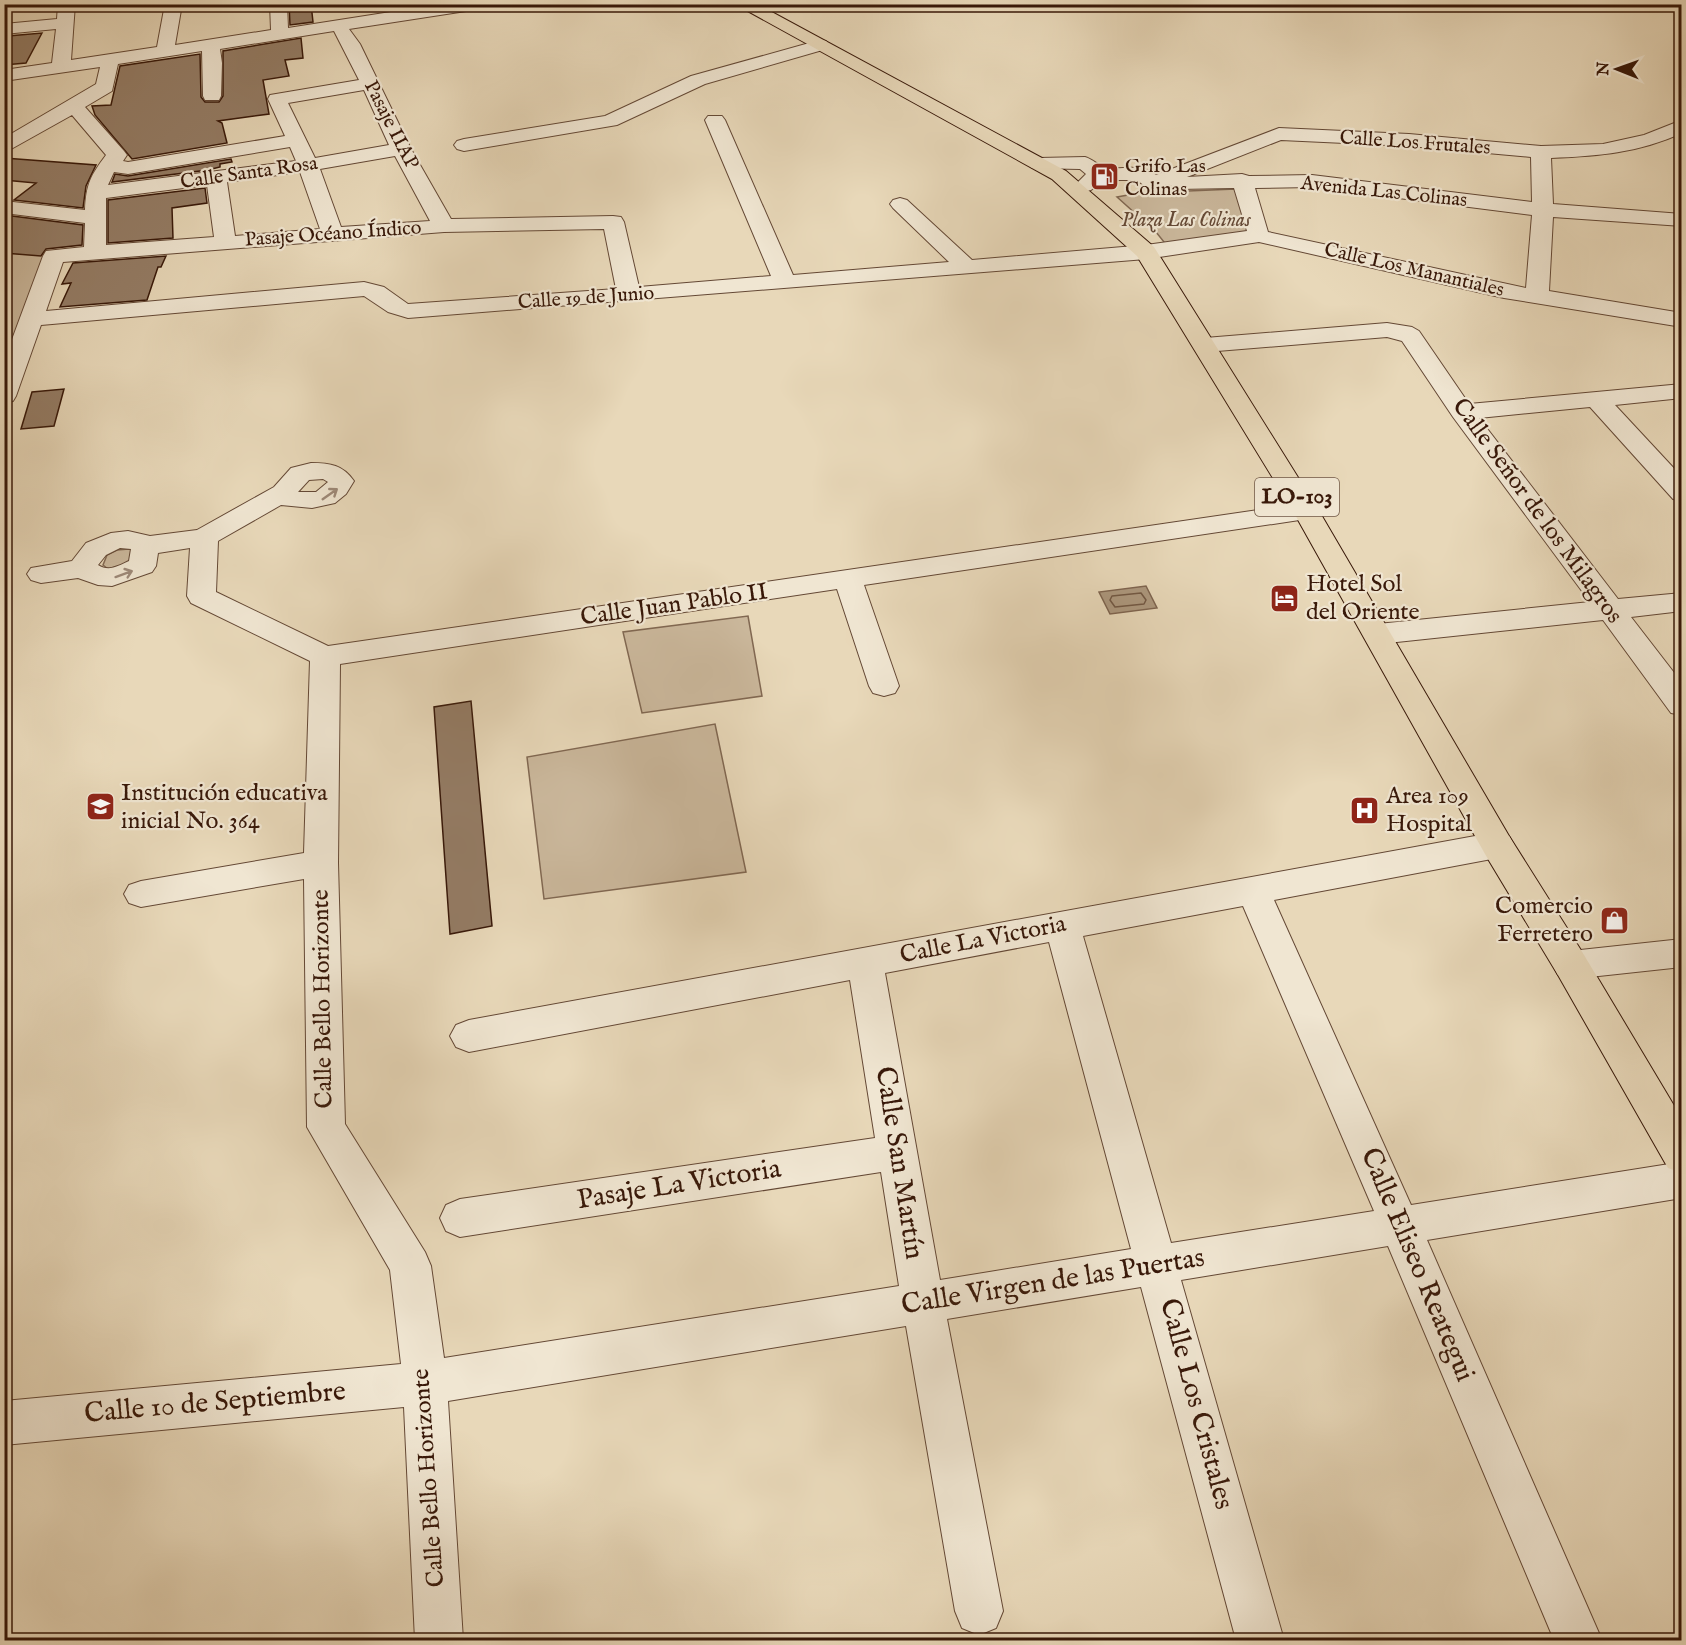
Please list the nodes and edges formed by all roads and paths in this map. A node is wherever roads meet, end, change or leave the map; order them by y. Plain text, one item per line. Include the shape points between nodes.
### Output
1 (67, 4) edge
2 (174, 4) edge
3 (278, 4) edge
4 (479, 4) edge
5 (743, 4) edge
6 (453, 6) edge
7 (383, 11) edge
8 (66, 23) junction
9 (338, 25) junction
10 (4, 29) edge
11 (280, 35) junction
12 (351, 44) junction
13 (820, 45) junction
14 (329, 47) dead end
15 (165, 52) junction
16 (212, 54) junction
17 (110, 60) junction
18 (233, 60) dead end
19 (62, 66) junction
20 (4, 76) edge
21 (369, 84) junction
22 (212, 96) dead end
23 (74, 106) junction
24 (715, 120) dead end
25 (1682, 126) edge
26 (296, 140) junction
27 (464, 145) dead end
28 (4, 147) edge
29 (401, 149) junction
30 (1541, 153) junction
31 (1039, 164) junction
32 (109, 165) junction
33 (308, 165) junction
34 (1099, 174) junction
35 (216, 178) junction
36 (1242, 180) junction
37 (1153, 183) junction
38 (96, 193) junction
39 (1082, 195) junction
40 (900, 204) dead end
41 (4, 207) edge
42 (1543, 210) junction
43 (97, 218) junction
44 (1682, 220) edge
45 (444, 226) junction
46 (333, 236) junction
47 (1259, 236) junction
48 (225, 242) junction
49 (1146, 252) junction
50 (95, 254) junction
51 (967, 267) junction
52 (785, 282) junction
53 (629, 295) junction
54 (1537, 296) junction
55 (32, 319) junction
56 (1682, 320) edge
57 (1205, 345) junction
58 (1680, 392) edge
59 (4, 396) edge
60 (1596, 399) junction
61 (1462, 412) junction
62 (284, 493) dead end
63 (1682, 493) edge
64 (1306, 511) junction
65 (205, 537) junction
66 (41, 574) dead end
67 (848, 579) junction
68 (1682, 602) edge
69 (1608, 609) junction
70 (1378, 634) junction
71 (325, 656) junction
72 (884, 686) dead end
73 (1682, 705) edge
74 (1497, 845) junction
75 (321, 863) junction
76 (1253, 890) junction
77 (141, 894) dead end
78 (1062, 926) junction
79 (1682, 953) edge
80 (865, 962) junction
81 (1571, 965) junction
82 (469, 1036) dead end
83 (898, 1152) junction
84 (1682, 1156) edge
85 (1682, 1180) edge
86 (460, 1218) dead end
87 (1400, 1225) junction
88 (1157, 1265) junction
89 (923, 1303) junction
90 (425, 1383) junction
91 (4, 1423) edge
92 (979, 1611) dead end
93 (439, 1641) edge
94 (1260, 1641) edge
95 (1578, 1641) edge

1 - 8 street
2 - 15 street
3 - 11 street
4 - 6 street
5 - 13 main road, LO-103
6 - 7 street
7 - 9 street
8 - 10 street
8 - 19 street
9 - 11 street
9 - 12 street, Pasaje IIAP
11 - 16 street
12 - 14 street
12 - 21 street, Pasaje IIAP
13 - 27 street via 698,80 610,121
13 - 31 main road, LO-103
15 - 16 street
15 - 17 street
16 - 18 street
16 - 22 street
17 - 19 street
17 - 23 street via 105,87
19 - 20 street
21 - 26 street via 278,99
21 - 29 street, Pasaje IIAP
23 - 28 street
23 - 32 street via 117,155
24 - 52 street
25 - 30 street, Calle Los Frutales via 1650,140 1603,150
26 - 32 street via 128,168
26 - 33 street
29 - 33 street, Calle Santa Rosa
29 - 45 street, Pasaje IIAP
30 - 37 street, Calle Los Frutales via 1409,140 1279,134
30 - 42 street
31 - 34 street via 1085,163
31 - 39 main road, LO-103
32 - 38 street via 100,177
33 - 35 street, Calle Santa Rosa
33 - 46 street
34 - 37 street via 1142,174
34 - 39 street
35 - 38 street, Calle Santa Rosa
35 - 48 street
36 - 37 street, Avenida Las Colinas
36 - 42 street, Avenida Las Colinas via 1312,181
36 - 47 street
37 - 39 street, Avenida Las Colinas
38 - 43 street
39 - 49 main road, LO-103
40 - 51 street
41 - 43 street
42 - 44 street, Avenida Las Colinas
42 - 54 street
43 - 50 street
45 - 46 street, Pasaje Océano Índico
45 - 53 street, Pasaje Océano Índico via 612,222
46 - 48 street, Pasaje Océano Índico
47 - 49 street, Calle Los Manantiales
47 - 54 street, Calle Los Manantiales
48 - 50 street, Pasaje Océano Índico
49 - 51 street, Calle 19 de Junio
49 - 57 main road, LO-103
50 - 55 street, Pasaje Océano Índico via 54,256
51 - 52 street, Calle 19 de Junio
52 - 53 street, Calle 19 de Junio
53 - 55 street, Calle 19 de Junio via 408,311 398,309 375,291 364,289
54 - 56 street, Calle Los Manantiales
55 - 59 street
57 - 61 street, Calle Señor de los Milagros via 1387,330 1404,332 1411,336
57 - 64 main road, LO-103
58 - 60 street
60 - 61 street
60 - 63 street
61 - 69 street, Calle Señor de los Milagros
62 - 65 street
64 - 67 street, Calle Juan Pablo II
64 - 70 main road, LO-103
65 - 66 street via 146,545 129,540 107,544 85,558 84,568
65 - 71 street via 201,596
67 - 71 street, Calle Juan Pablo II
67 - 72 street
68 - 69 street
69 - 70 street
69 - 73 street, Calle Señor de los Milagros
70 - 74 main road, LO-103
71 - 75 street, Calle Bello Horizonte
74 - 76 street, Calle La Victoria
74 - 81 main road, LO-103
75 - 77 street
75 - 90 street, Calle Bello Horizonte via 326,1127 410,1266
76 - 78 street, Calle La Victoria
76 - 87 street, Calle Eliseo Reategui
78 - 80 street, Calle La Victoria
78 - 88 street, Calle Los Cristales
79 - 81 street
80 - 82 street, Calle La Victoria
80 - 83 street, Calle San Martín
81 - 84 main road, LO-103
83 - 86 street, Pasaje La Victoria
83 - 89 street, Calle San Martín
85 - 87 street, Calle Virgen de las Puertas
87 - 88 street, Calle Virgen de las Puertas
87 - 95 street, Calle Eliseo Reategui
88 - 89 street, Calle Virgen de las Puertas
88 - 94 street, Calle Los Cristales
89 - 90 street, Calle Virgen de las Puertas
89 - 92 street, Calle San Martín
90 - 91 street, Calle 10 de Septiembre
90 - 93 street, Calle Bello Horizonte

